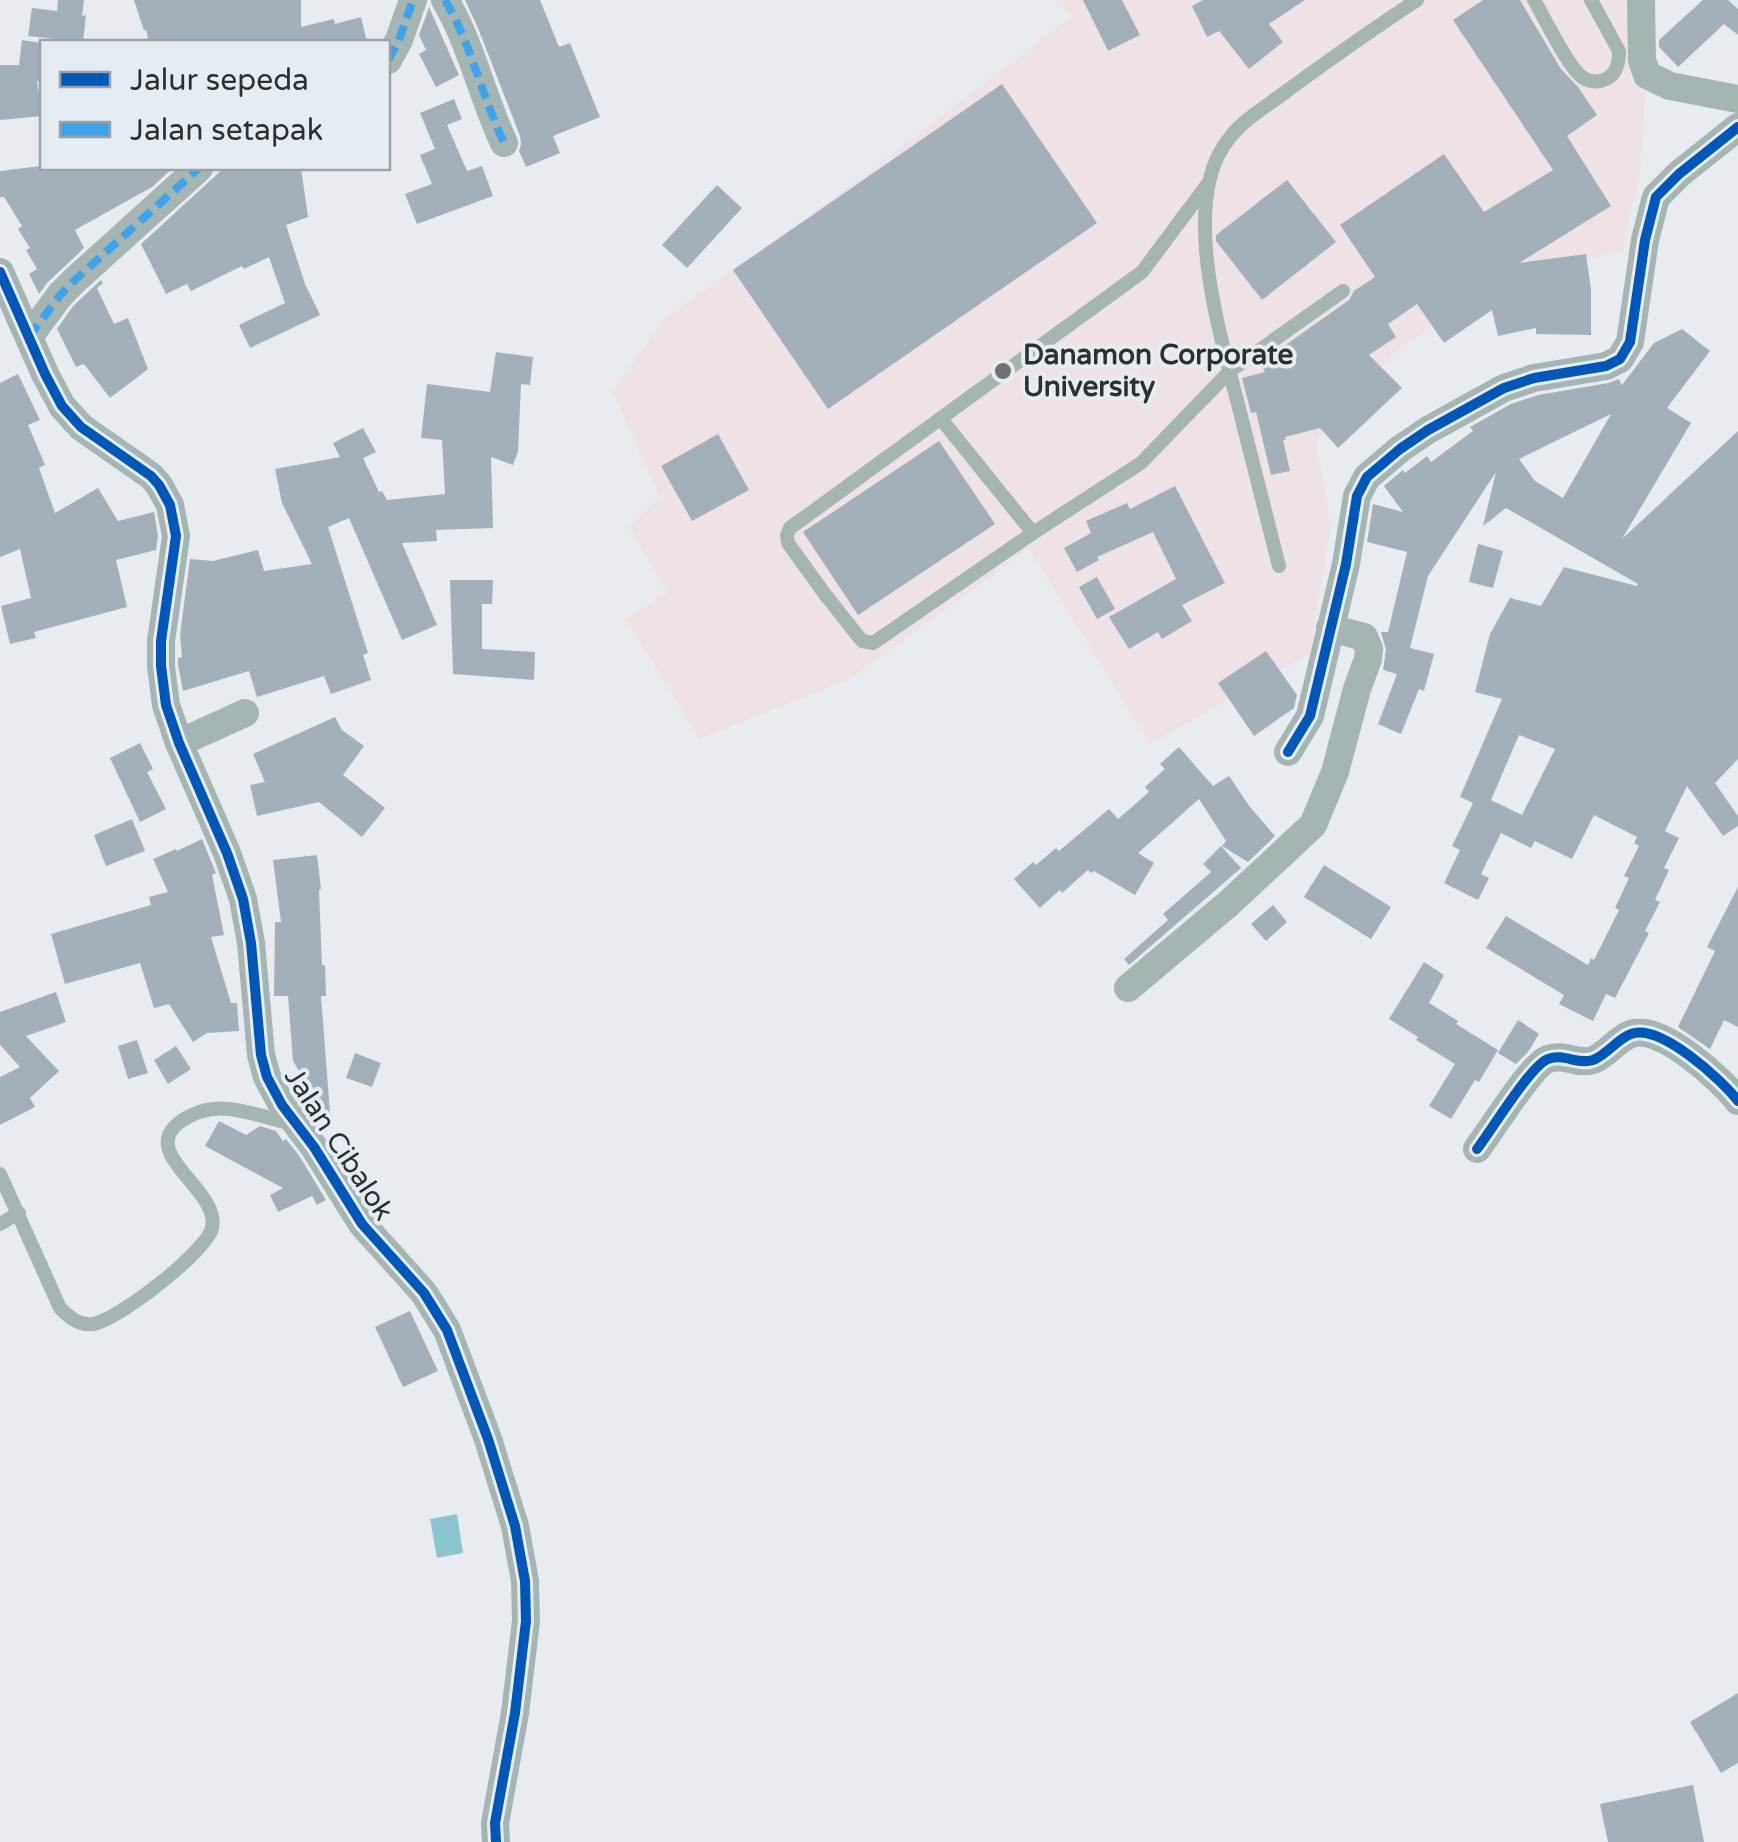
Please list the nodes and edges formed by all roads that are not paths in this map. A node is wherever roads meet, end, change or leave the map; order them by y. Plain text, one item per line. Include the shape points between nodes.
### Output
1 (413, 0) edge
2 (445, 0) edge
3 (1416, 0) edge
4 (1534, 0) edge
5 (1590, 0) edge
6 (1641, 0) edge
7 (390, 56) edge
8 (1738, 98) edge
9 (1738, 127) edge
10 (504, 142) dead end
11 (196, 170) edge
12 (1208, 185) junction
13 (0, 272) edge
14 (1343, 292) dead end
15 (29, 337) junction
16 (1230, 370) junction
17 (940, 419) junction
18 (1033, 533) junction
19 (1280, 566) dead end
20 (1330, 628) junction
21 (246, 713) dead end
22 (179, 743) junction
23 (1288, 752) dead end
24 (1128, 988) dead end
25 (1738, 1101) edge
26 (297, 1125) junction
27 (1478, 1149) dead end
28 (0, 1174) edge
29 (19, 1213) junction
30 (0, 1224) edge
31 (496, 1842) edge

1 - 7 street
2 - 10 street
3 - 12 lane via 1248,120 1216,158
4 - 5 lane via 1578,74 1595,82 1614,73 1619,51
6 - 8 street via 1646,75
9 - 20 street via 1656,197 1630,342 1620,359 1504,388 1428,430 1367,477 1357,496
11 - 15 street via 60,295
12 - 16 lane via 1207,265
12 - 17 lane via 1142,272
13 - 15 street, Jalan Cibalok
14 - 16 lane
15 - 22 street, Jalan Cibalok via 69,415 146,472 170,505 176,536 161,666
16 - 18 lane via 1141,462
16 - 19 lane
17 - 18 lane
17 - 18 lane via 787,535 860,639 879,639
20 - 23 street via 1310,716
20 - 24 street via 1364,637 1370,655 1313,825
21 - 22 street
22 - 26 street, Jalan Cibalok via 240,886 263,1065
25 - 27 street via 1680,1050 1636,1032 1592,1060 1547,1059
26 - 29 lane via 216,1107 171,1130 167,1148 204,1198 212,1229 177,1270 94,1324 75,1321 60,1308
26 - 31 street, Jalan Cibalok via 362,1224 424,1293 447,1330 515,1526 526,1621
28 - 29 lane
29 - 30 lane

